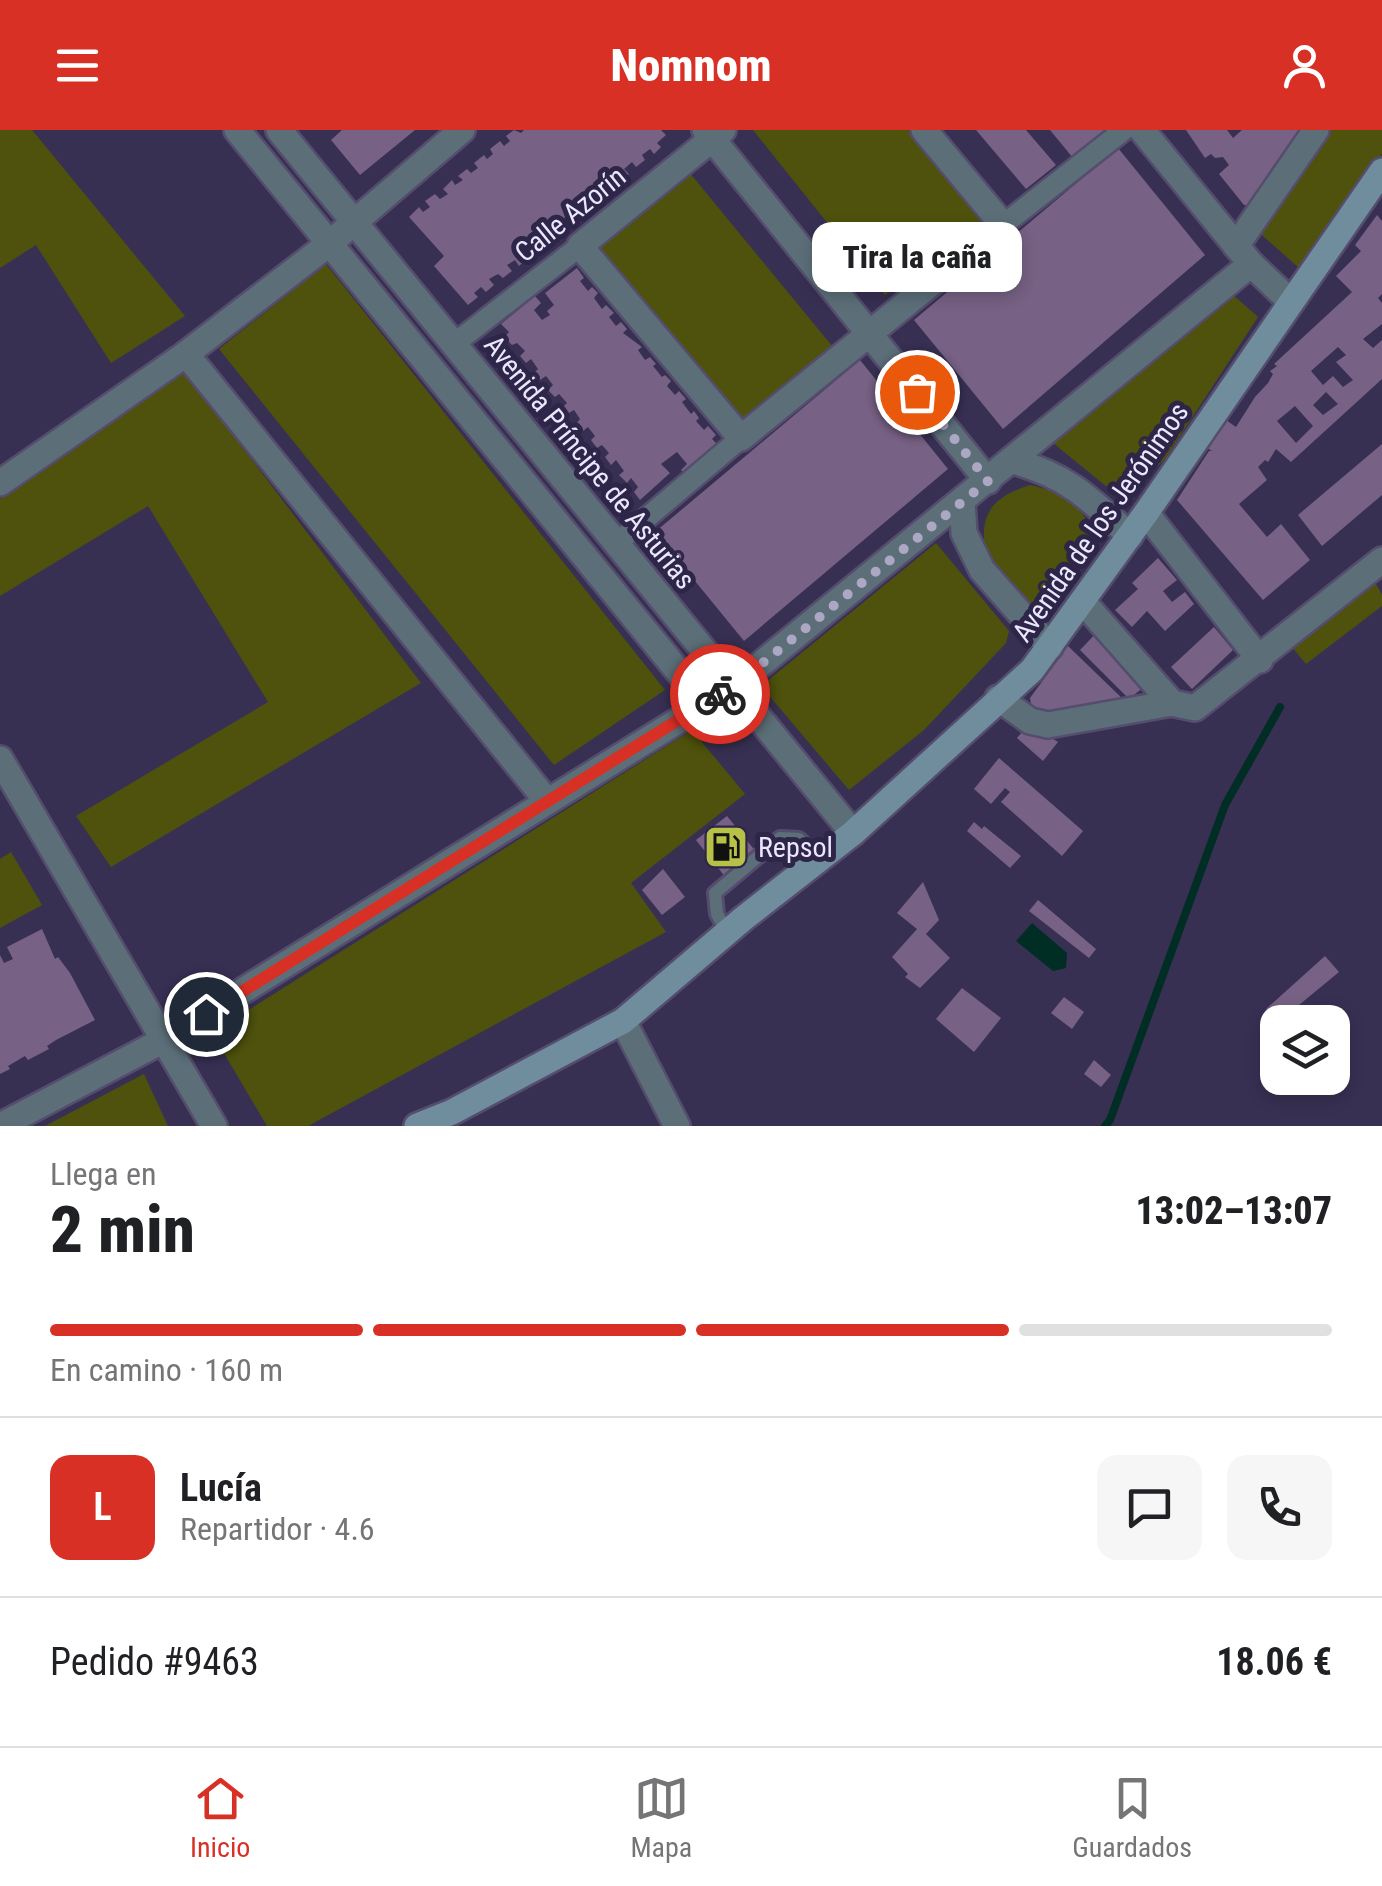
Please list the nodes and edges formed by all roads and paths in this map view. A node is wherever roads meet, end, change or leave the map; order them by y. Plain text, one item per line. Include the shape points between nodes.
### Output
1 (237, 130) edge
2 (279, 130) edge
3 (462, 130) edge
4 (924, 130) edge
5 (1124, 130) edge
6 (1142, 130) edge
7 (1316, 130) edge
8 (713, 133) edge
9 (1382, 171) edge
10 (354, 221) junction
11 (1003, 225) junction
12 (330, 243) junction
13 (580, 246) junction
14 (1244, 255) junction
15 (1290, 302) junction
16 (870, 332) junction
17 (454, 344) junction
18 (186, 354) junction
19 (740, 438) junction
20 (1013, 461) junction
21 (988, 481) junction
22 (0, 483) edge
23 (962, 502) junction
24 (1146, 513) junction
25 (1130, 536) junction
26 (617, 544) junction
27 (1382, 560) edge
28 (1082, 602) junction
29 (1050, 647) junction
30 (1260, 660) junction
31 (734, 686) junction
32 (998, 698) junction
33 (704, 702) junction
34 (1172, 703) junction
35 (0, 760) edge
36 (547, 801) junction
37 (853, 833) junction
38 (820, 859) junction
39 (727, 932) junction
40 (623, 1021) junction
41 (162, 1041) junction
42 (0, 1126) edge
43 (214, 1126) edge
44 (418, 1126) edge
45 (677, 1126) edge

1 - 12 street
2 - 10 street, Avenida Príncipe de Asturias
3 - 10 street
4 - 11 street
5 - 11 street
6 - 14 street
7 - 14 street
8 - 13 street, Calle Azorín
8 - 16 street
9 - 15 main road, Avenida de los Jerónimos
10 - 12 street
10 - 17 street, Avenida Príncipe de Asturias
11 - 16 street
12 - 18 street
12 - 33 street
13 - 17 street, Calle Azorín
13 - 19 street
14 - 15 street
14 - 20 street
15 - 24 main road, Avenida de los Jerónimos
16 - 19 street
16 - 21 street
17 - 26 street, Avenida Príncipe de Asturias
18 - 22 street
18 - 36 street
19 - 26 street
20 - 21 street
20 - 25 street via 1061,477
21 - 23 street
23 - 29 street via 964,534 982,570
23 - 31 street
24 - 25 main road, Avenida de los Jerónimos
24 - 30 street
25 - 28 main road, Avenida de los Jerónimos
26 - 31 street, Avenida Príncipe de Asturias
27 - 30 street
28 - 29 main road, Avenida de los Jerónimos
28 - 34 street
29 - 32 main road, Avenida de los Jerónimos
30 - 34 street via 1195,708
31 - 33 street
31 - 37 street, Avenida Príncipe de Asturias
32 - 34 street via 1030,721 1048,725
32 - 37 main road, Avenida de los Jerónimos
33 - 36 street
35 - 41 street
36 - 41 street
37 - 38 main road, Avenida de los Jerónimos
38 - 39 main road, Avenida de los Jerónimos
38 - 39 lane via 798,839 780,838 715,894
39 - 40 main road, Avenida de los Jerónimos
40 - 44 main road, Avenida de los Jerónimos
40 - 45 street
41 - 42 street
41 - 43 street

